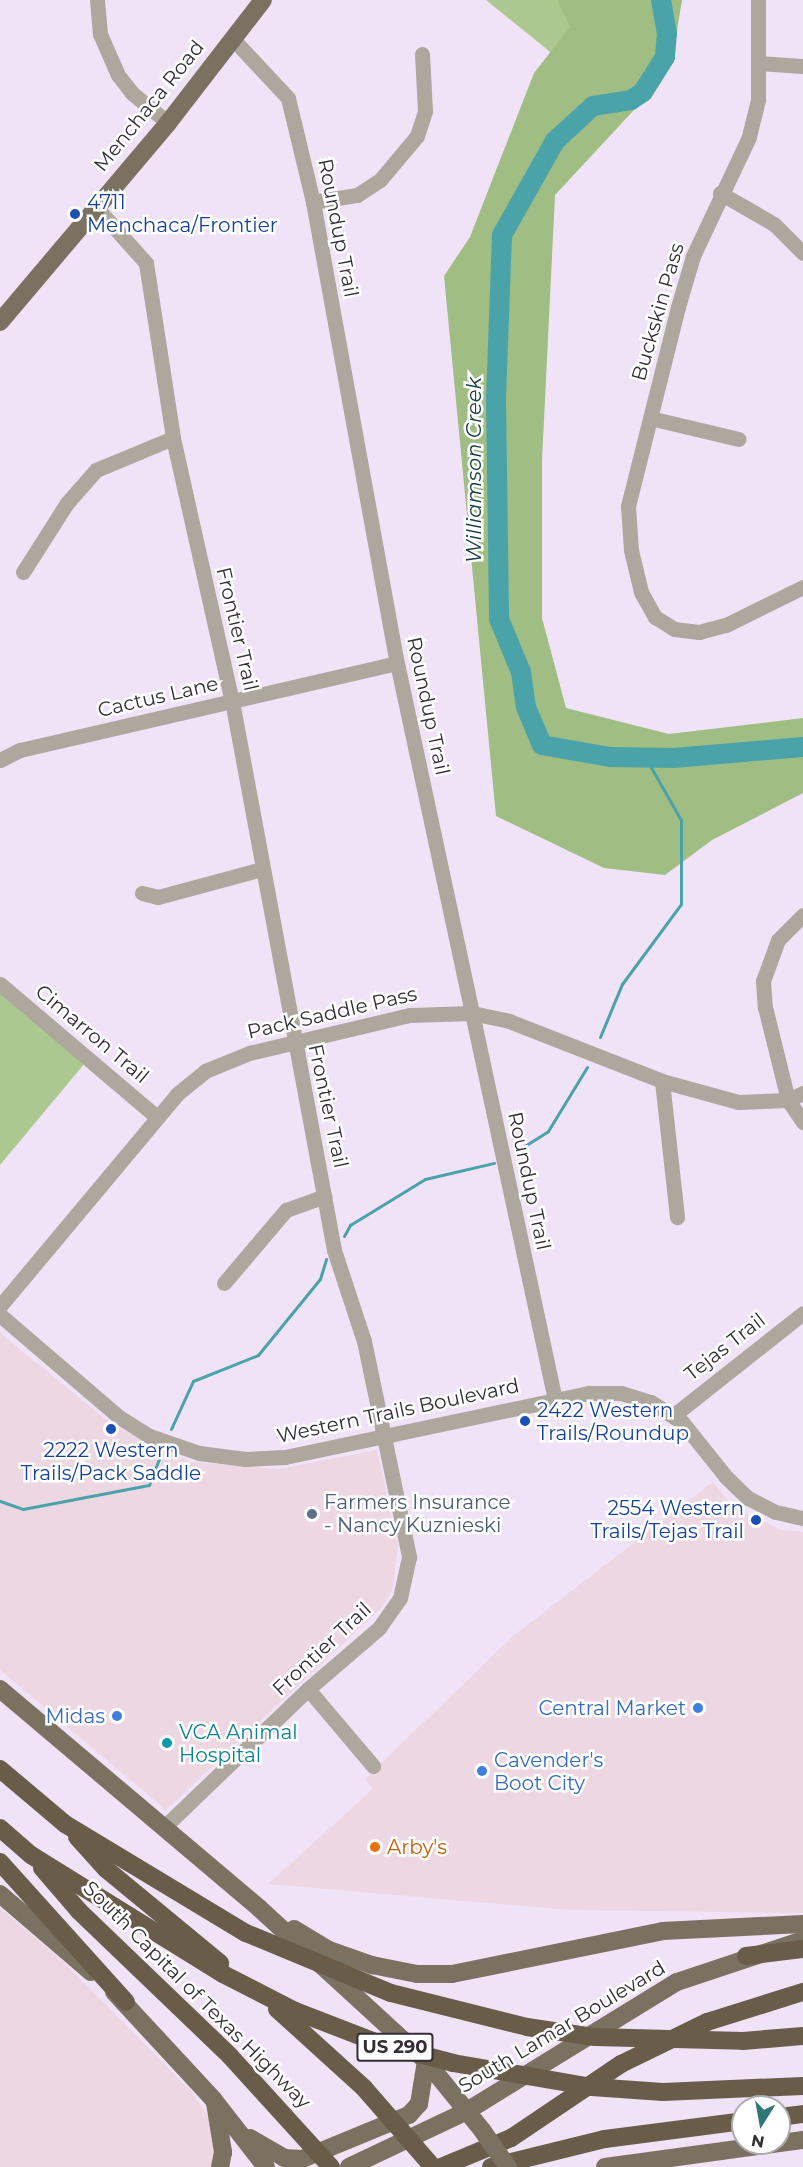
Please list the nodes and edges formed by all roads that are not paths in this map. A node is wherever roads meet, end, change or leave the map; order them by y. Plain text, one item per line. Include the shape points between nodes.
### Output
1 (97, 0) edge
2 (263, 0) edge
3 (758, 0) edge
4 (232, 38) junction
5 (422, 54) dead end
6 (758, 63) junction
7 (803, 66) edge
8 (168, 123) junction
9 (720, 193) junction
10 (313, 202) junction
11 (96, 207) junction
12 (803, 253) edge
13 (0, 322) edge
14 (650, 418) junction
15 (173, 438) junction
16 (739, 439) dead end
17 (23, 572) dead end
18 (803, 587) edge
19 (397, 663) junction
20 (231, 701) junction
21 (0, 760) edge
22 (262, 870) junction
23 (142, 893) dead end
24 (803, 915) edge
25 (0, 984) edge
26 (472, 1013) junction
27 (293, 1042) junction
28 (662, 1081) junction
29 (803, 1093) edge
30 (788, 1100) junction
31 (157, 1117) junction
32 (803, 1122) edge
33 (325, 1196) junction
34 (677, 1217) dead end
35 (224, 1283) dead end
36 (0, 1306) edge
37 (803, 1313) edge
38 (0, 1315) edge
39 (555, 1400) junction
40 (674, 1415) junction
41 (386, 1436) junction
42 (803, 1518) edge
43 (0, 1689) edge
44 (308, 1689) junction
45 (373, 1766) dead end
46 (0, 1769) edge
47 (65, 1824) junction
48 (164, 1827) junction
49 (0, 1828) edge
50 (31, 1855) junction
51 (0, 1863) edge
52 (0, 1894) edge
53 (259, 1908) junction
54 (803, 1924) edge
55 (803, 1940) edge
56 (803, 1949) edge
57 (746, 1956) junction
58 (803, 1992) edge
59 (126, 2002) junction
60 (803, 2036) edge
61 (426, 2061) junction
62 (803, 2086) edge
63 (213, 2099) junction
64 (467, 2111) junction
65 (731, 2123) edge
66 (241, 2132) junction
67 (803, 2140) edge
68 (679, 2156) junction
69 (220, 2167) edge
70 (266, 2167) edge
71 (331, 2167) edge
72 (349, 2167) edge
73 (433, 2167) edge
74 (441, 2167) edge
75 (491, 2167) edge
76 (508, 2167) edge
77 (605, 2167) edge
78 (662, 2167) edge

1 - 8 street via 100,34 113,66 132,93
2 - 4 main road, Menchaca Road
3 - 6 street, Buckskin Pass
4 - 8 main road, Menchaca Road
4 - 10 street, Roundup Trail via 288,98
5 - 10 street via 425,111 417,136 380,180 357,195
6 - 7 street
6 - 9 street, Buckskin Pass via 758,100 749,138
8 - 11 main road, Menchaca Road
9 - 12 street via 774,224
9 - 14 street, Buckskin Pass via 693,256
10 - 19 street, Roundup Trail
11 - 13 main road, Menchaca Road
11 - 15 street, Frontier Trail via 146,263
14 - 16 street
14 - 18 street, Buckskin Pass via 627,506 630,550 641,592 654,617 674,629 699,632 726,625
15 - 17 street via 96,470 67,503
15 - 20 street, Frontier Trail
19 - 20 street, Cactus Lane
19 - 26 street, Roundup Trail
20 - 21 street, Cactus Lane via 20,750
20 - 22 street, Frontier Trail
22 - 23 street via 158,897
22 - 27 street, Frontier Trail
24 - 30 street via 778,940 763,981 765,1008
25 - 31 street, Cimarron Trail
26 - 27 street, Pack Saddle Pass via 410,1015
26 - 28 street, Pack Saddle Pass via 509,1021
26 - 39 street, Roundup Trail
27 - 31 street, Pack Saddle Pass via 218,1064 190,1082
27 - 33 street, Frontier Trail
28 - 30 street, Pack Saddle Pass via 738,1102
28 - 34 street
29 - 30 street, Pack Saddle Pass
30 - 32 street
31 - 36 street, Pack Saddle Pass
33 - 35 street via 286,1210
33 - 41 street, Frontier Trail via 338,1268 364,1341
37 - 40 street, Tejas Trail
38 - 41 street, Western Trails Boulevard via 108,1410 175,1446 224,1458 262,1459
39 - 40 street, Western Trails Boulevard via 589,1393 621,1393 651,1401
39 - 41 street, Western Trails Boulevard
40 - 42 street, Western Trails Boulevard via 740,1492 763,1507
41 - 44 street, Frontier Trail via 408,1543 404,1585 379,1628
43 - 48 main road
44 - 45 street
44 - 48 street, Frontier Trail
46 - 47 highway, US 290
47 - 60 highway, US 290, bridge via 246,1933 391,1993 527,2027 595,2037 742,2041
47 - 73 highway, South Capital of Texas Highway, bridge via 106,1869 364,2088
48 - 53 main road
49 - 50 highway, US 290
50 - 62 highway, US 290, bridge via 223,1974 295,2011 378,2043 453,2064 592,2088 663,2092
50 - 71 highway, South Capital of Texas Highway, bridge via 79,1911 230,2056
51 - 59 highway
52 - 59 main road
53 - 54 main road via 329,1950 372,1965 417,1974 480,1970 663,1931
53 - 61 main road
55 - 57 main road, South Lamar Boulevard
56 - 57 highway
57 - 64 main road, South Lamar Boulevard via 677,1982
58 - 74 highway via 707,2022 621,2064 511,2138
59 - 63 main road
61 - 64 main road
61 - 66 main road via 419,2104 409,2115 302,2159 284,2158
63 - 66 main road
63 - 69 main road via 223,2152
64 - 72 main road, South Lamar Boulevard
64 - 76 main road, bridge
65 - 75 highway via 605,2139
66 - 70 main road
67 - 68 main road
68 - 77 main road
68 - 78 main road

